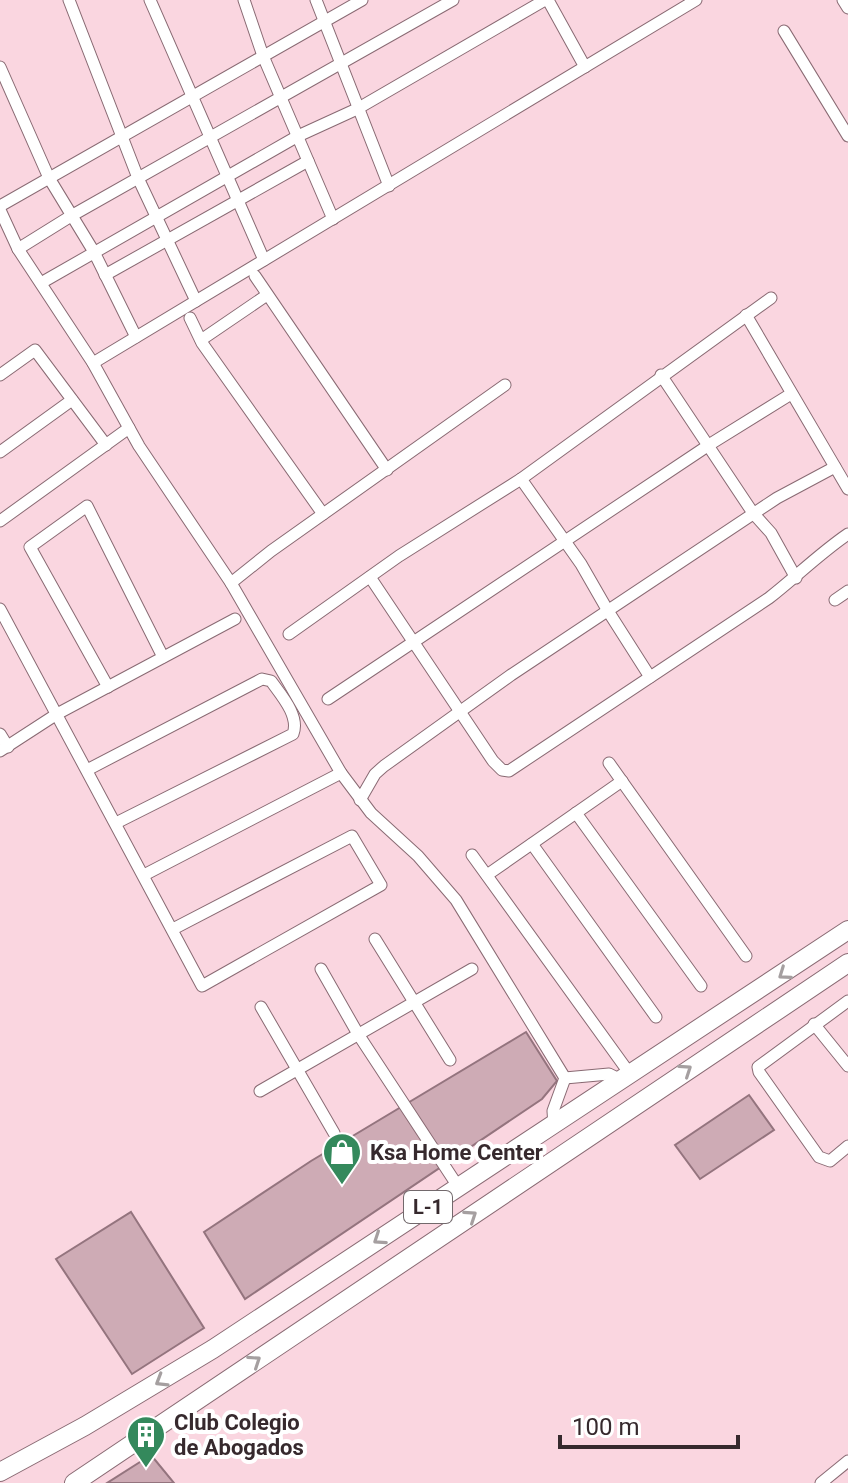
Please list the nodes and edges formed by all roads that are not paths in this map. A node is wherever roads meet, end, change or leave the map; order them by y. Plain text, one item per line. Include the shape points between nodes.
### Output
1 (69, 0) edge
2 (150, 0) edge
3 (244, 0) edge
4 (316, 0) edge
5 (362, 0) edge
6 (453, 0) edge
7 (547, 0) edge
8 (696, 0) edge
9 (843, 0) edge
10 (848, 8) edge
11 (325, 21) junction
12 (784, 31) dead end
13 (263, 56) junction
14 (341, 65) junction
15 (0, 67) edge
16 (585, 67) junction
17 (192, 95) junction
18 (283, 97) junction
19 (357, 109) junction
20 (298, 136) junction
21 (848, 136) edge
22 (121, 137) junction
23 (209, 138) junction
24 (308, 161) junction
25 (227, 177) junction
26 (49, 178) junction
27 (138, 178) junction
28 (389, 186) junction
29 (238, 201) junction
30 (0, 208) edge
31 (71, 216) junction
32 (333, 219) junction
33 (156, 220) junction
34 (166, 241) junction
35 (18, 249) junction
36 (94, 252) junction
37 (264, 260) junction
38 (105, 275) junction
39 (255, 276) dead end
40 (41, 283) junction
41 (267, 295) junction
42 (771, 298) dead end
43 (196, 301) junction
44 (746, 315) junction
45 (190, 318) dead end
46 (136, 337) junction
47 (201, 340) junction
48 (93, 363) junction
49 (0, 375) edge
50 (661, 375) junction
51 (505, 385) dead end
52 (791, 394) junction
53 (72, 400) junction
54 (129, 428) junction
55 (106, 445) junction
56 (707, 446) junction
57 (0, 452) edge
58 (835, 467) junction
59 (387, 470) junction
60 (521, 479) junction
61 (848, 489) edge
62 (753, 513) junction
63 (323, 514) junction
64 (0, 521) edge
65 (848, 534) edge
66 (564, 541) junction
67 (370, 577) junction
68 (796, 578) junction
69 (231, 583) junction
70 (848, 591) edge
71 (835, 600) dead end
72 (0, 609) edge
73 (608, 611) junction
74 (235, 619) dead end
75 (289, 634) dead end
76 (413, 642) junction
77 (163, 657) junction
78 (650, 677) junction
79 (108, 687) junction
80 (328, 699) dead end
81 (460, 712) junction
82 (57, 714) junction
83 (0, 734) edge
84 (4, 749) edge
85 (609, 763) dead end
86 (87, 770) junction
87 (341, 773) junction
88 (622, 781) junction
89 (360, 800) junction
90 (576, 813) junction
91 (116, 823) junction
92 (532, 844) junction
93 (472, 855) dead end
94 (144, 875) junction
95 (487, 875) junction
96 (173, 929) junction
97 (848, 930) edge
98 (375, 939) dead end
99 (746, 956) dead end
100 (848, 963) edge
101 (321, 969) dead end
102 (472, 969) dead end
103 (701, 986) dead end
104 (848, 1001) edge
105 (414, 1002) junction
106 (261, 1007) dead end
107 (656, 1017) dead end
108 (814, 1024) junction
109 (358, 1034) junction
110 (450, 1060) dead end
111 (848, 1066) edge
112 (298, 1069) junction
113 (626, 1077) junction
114 (565, 1078) junction
115 (260, 1091) dead end
116 (554, 1125) junction
117 (334, 1133) dead end
118 (848, 1146) edge
119 (459, 1188) junction
120 (848, 1461) edge
121 (0, 1472) edge
122 (74, 1483) edge
123 (821, 1483) edge

1 - 22 street
2 - 17 street
3 - 13 street
4 - 11 street
5 - 11 street
6 - 14 street
7 - 16 street
7 - 19 street
8 - 16 street
9 - 10 street
11 - 13 street
11 - 14 street
12 - 21 street
13 - 17 street
13 - 18 street
14 - 18 street
14 - 19 street
15 - 26 street
16 - 28 street
17 - 22 street
17 - 23 street
18 - 20 street
18 - 23 street
19 - 20 street
19 - 28 street
20 - 24 street
20 - 25 street
22 - 26 street
22 - 27 street
23 - 25 street
23 - 27 street
24 - 29 street
24 - 32 street
25 - 29 street
25 - 33 street
26 - 30 street
26 - 31 street
27 - 31 street
27 - 33 street
28 - 32 street
29 - 34 street
29 - 37 street
30 - 35 street
31 - 35 street
31 - 36 street
32 - 37 street
33 - 34 street
33 - 36 street
34 - 38 street
34 - 43 street
35 - 40 street
36 - 38 street
36 - 40 street
37 - 43 street
38 - 46 street
39 - 41 street
40 - 48 street
41 - 47 street
41 - 59 street
42 - 44 street
43 - 46 street
44 - 50 street
44 - 52 street
45 - 47 street
46 - 48 street
47 - 63 street
48 - 54 street
49 - 53 street via 35,350
50 - 56 street
50 - 60 street
51 - 59 street
52 - 56 street
52 - 58 street
53 - 55 street
53 - 57 street
54 - 55 street
54 - 69 street
55 - 64 street
56 - 62 street
56 - 66 street
58 - 61 street
58 - 62 street
59 - 63 street
60 - 66 street
60 - 67 street
62 - 68 street
62 - 73 street
63 - 69 street
65 - 68 street
66 - 73 street
66 - 76 street
67 - 75 street
67 - 76 street
68 - 78 street
69 - 87 street
70 - 71 street
72 - 82 street
73 - 78 street
73 - 81 street
74 - 77 street
76 - 80 street
76 - 81 street
77 - 79 street
77 - 79 street via 87,506 30,547
78 - 81 street via 509,771 499,768
79 - 82 street
81 - 89 street via 375,774
82 - 84 street
82 - 86 street
83 - 84 street
85 - 88 street
86 - 91 street
86 - 91 street via 262,679 271,681 292,714 293,734
87 - 89 street
87 - 94 street
88 - 90 street
88 - 99 street
89 - 114 street via 456,900
90 - 92 street
90 - 103 street
91 - 94 street
92 - 95 street
92 - 107 street
93 - 95 street
94 - 96 street
95 - 113 street
96 - 96 street via 202,986 381,885 352,836
97 -> 113 main road, L-1
98 - 105 street
122 -> 100 main road, L-1
101 - 109 street
102 - 105 street
104 - 108 street
105 - 109 street
105 - 110 street
106 - 112 street
108 - 111 street
108 - 118 street via 760,1064 759,1072 819,1157 830,1161
109 - 112 street
109 - 119 street
112 - 115 street
112 - 117 street
113 - 114 street
113 - 116 main road, L-1
114 - 116 street via 554,1104
116 - 119 main road, L-1
119 -> 121 main road, L-1 via 213,1349
120 - 123 street

